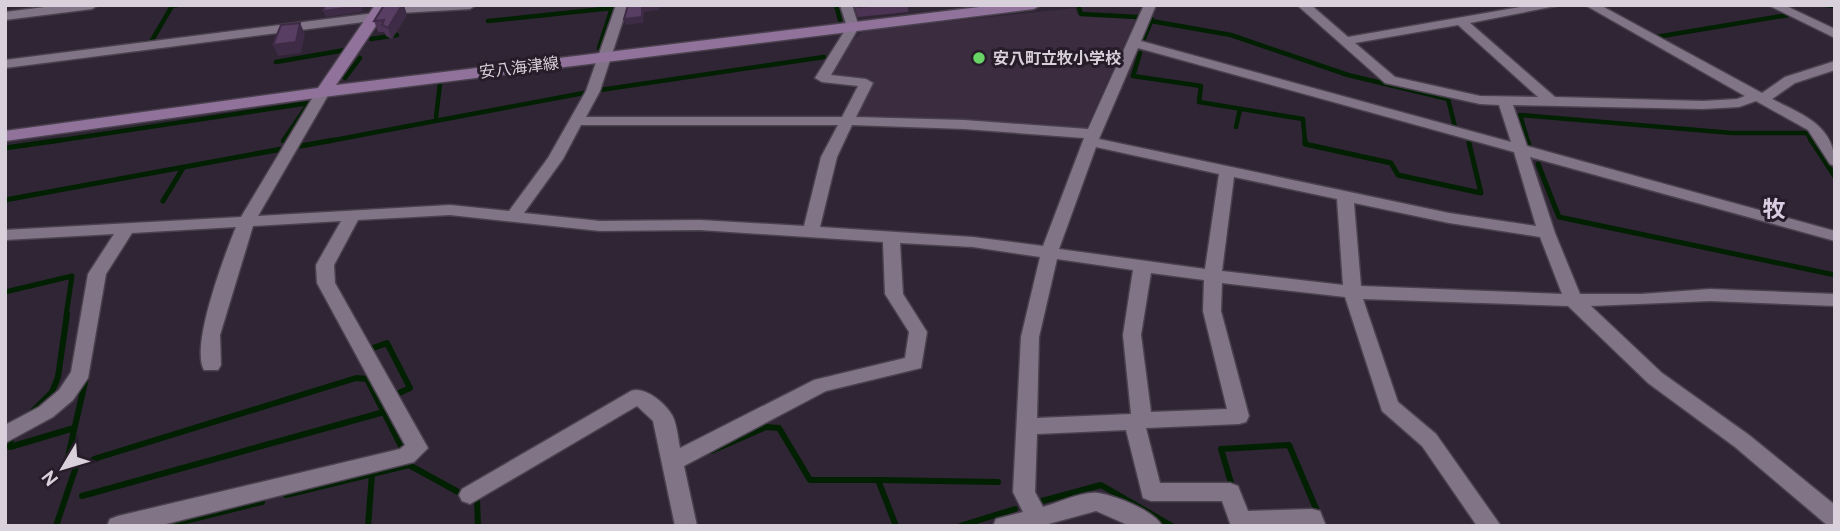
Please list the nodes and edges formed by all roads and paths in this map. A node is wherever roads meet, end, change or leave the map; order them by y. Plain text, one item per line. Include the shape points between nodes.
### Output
1 (92, 5) edge
2 (470, 5) edge
3 (622, 5) edge
4 (846, 5) edge
5 (1150, 5) edge
6 (1303, 5) edge
7 (1555, 5) edge
8 (1591, 5) edge
9 (1774, 5) edge
10 (1028, 6) edge
11 (379, 11) edge
12 (5, 16) edge
13 (1459, 20) junction
14 (853, 27) junction
15 (1835, 34) edge
16 (1346, 41) junction
17 (1135, 43) junction
18 (606, 56) junction
19 (5, 64) edge
20 (1835, 65) edge
21 (323, 92) junction
22 (1760, 97) junction
23 (1505, 101) junction
24 (1552, 102) junction
25 (577, 121) junction
26 (845, 121) junction
27 (5, 136) edge
28 (1093, 138) junction
29 (1519, 147) junction
30 (1835, 161) edge
31 (1227, 171) junction
32 (1345, 196) junction
33 (353, 215) junction
34 (513, 217) junction
35 (246, 222) junction
36 (126, 229) junction
37 (811, 232) junction
38 (1547, 233) junction
39 (5, 235) edge
40 (891, 235) junction
41 (1835, 236) edge
42 (1051, 251) junction
43 (1143, 265) junction
44 (1213, 276) junction
45 (1352, 292) junction
46 (1835, 300) edge
47 (1574, 301) junction
48 (211, 365) dead end
49 (1138, 421) junction
50 (1028, 426) junction
51 (5, 435) edge
52 (672, 462) junction
53 (470, 495) dead end
54 (1036, 516) junction
55 (1835, 518) edge
56 (118, 526) edge
57 (686, 526) edge
58 (1004, 526) edge
59 (1151, 526) edge
60 (1315, 526) edge
61 (1490, 526) edge

1 - 12 street
2 - 11 street
3 - 18 street
4 - 14 street
5 - 17 street
6 - 16 street
7 - 13 street
8 - 22 street
9 - 15 street
10 - 14 main road, 安八海津線
11 - 19 street
11 - 21 main road
13 - 16 street
13 - 24 street
14 - 18 main road, 安八海津線
14 - 26 street via 822,78 866,83
16 - 23 street via 1390,80 1454,96
17 - 28 street
17 - 29 street
18 - 21 main road, 安八海津線
18 - 25 street
20 - 22 street via 1790,80
21 - 27 main road, 安八海津線
21 - 35 street
22 - 24 street via 1703,105
22 - 30 street via 1813,127
23 - 24 street
23 - 29 street
25 - 26 street
25 - 34 street
26 - 28 street via 1029,128
26 - 37 street via 829,157
28 - 31 street
28 - 42 street
29 - 38 street
29 - 41 street
31 - 32 street
31 - 44 street
32 - 38 street
32 - 45 street
33 - 34 street via 450,210
33 - 35 street
33 - 56 street via 325,265 326,283 417,448 406,456
34 - 37 street via 600,226 700,225
35 - 36 street
35 - 48 street via 211,335
36 - 39 street
36 - 51 street via 97,274 81,373 66,395 46,412
37 - 40 street
38 - 47 street
40 - 42 street
40 - 52 street via 894,295 918,332 914,363 821,385
42 - 43 street
42 - 50 street via 1030,337
43 - 44 street
43 - 49 street via 1132,335
44 - 45 street
44 - 49 street via 1213,311 1239,416
45 - 47 street
45 - 61 street via 1389,405 1429,440
46 - 47 street via 1710,295
47 - 55 street via 1655,378 1733,434
49 - 50 street
49 - 60 street via 1151,492 1230,492 1240,521 1312,518
50 - 54 street via 1024,492
52 - 53 street via 663,418 638,396
52 - 57 street
54 - 58 street
54 - 59 street via 1096,502

